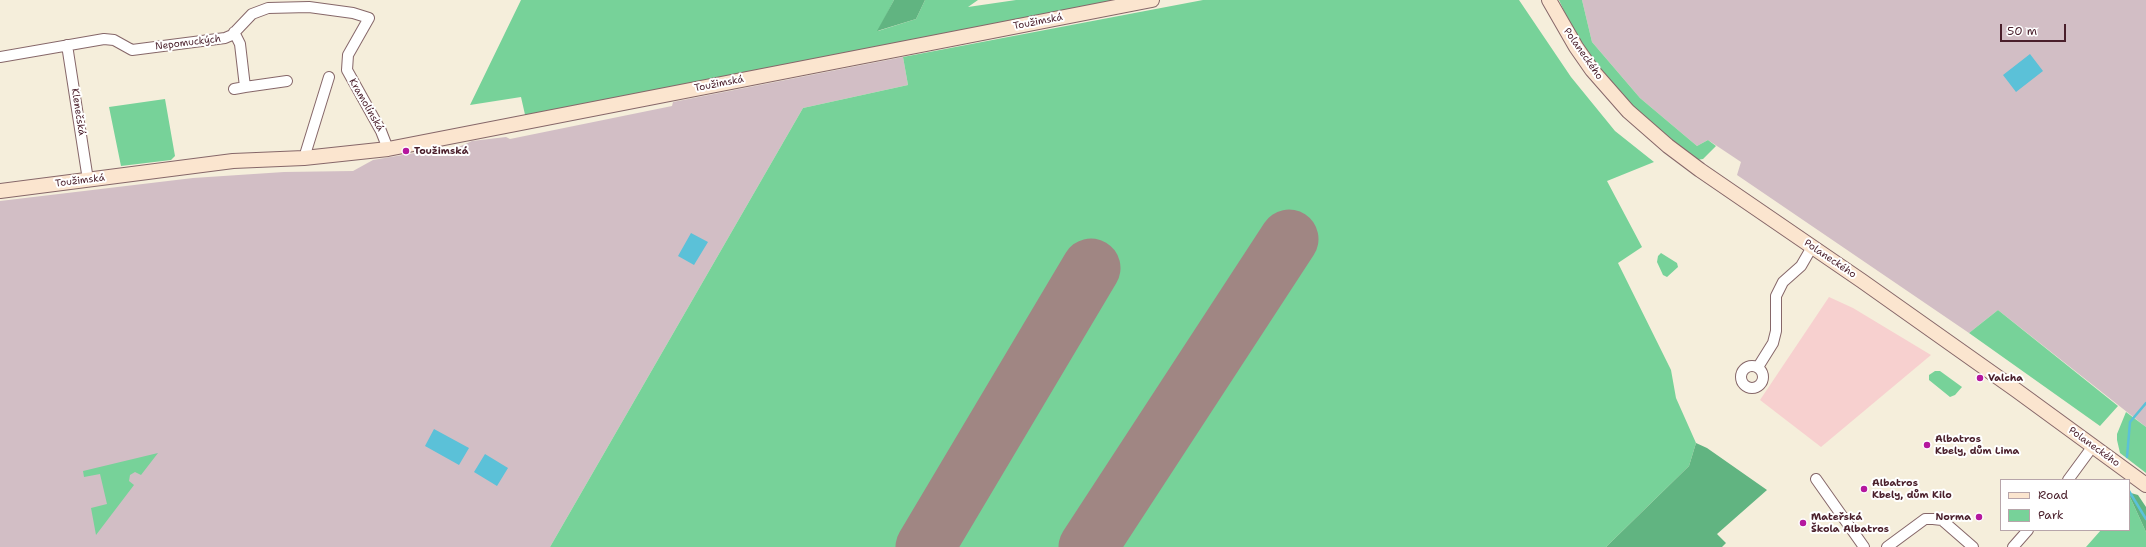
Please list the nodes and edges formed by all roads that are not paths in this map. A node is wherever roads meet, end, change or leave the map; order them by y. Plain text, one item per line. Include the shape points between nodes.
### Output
1 (1152, 0) edge
2 (1549, 0) edge
3 (369, 18) joint
4 (234, 32) junction
5 (67, 45) junction
6 (0, 57) edge
7 (329, 77) dead end
8 (287, 81) dead end
9 (246, 87) junction
10 (234, 89) dead end
11 (388, 149) junction
12 (304, 158) junction
13 (88, 180) junction
14 (0, 191) edge
15 (1812, 247) junction
16 (1758, 367) dead end
17 (2093, 446) junction
18 (1816, 479) dead end
19 (2069, 479) edge
20 (2146, 485) edge
21 (2027, 531) edge
22 (1864, 547) edge
23 (1887, 547) edge
24 (1973, 547) edge
25 (2013, 547) edge

1 - 11 street, Toužimská
2 - 15 street, Polaneckého via 1592,70 1642,124 1700,170
3 - 4 street, Nepomuckých via 326,8 268,8 252,14
3 - 11 street, Kramolínská via 348,55 347,70 381,131
4 - 5 street, Nepomuckých via 225,38 135,50 107,38
4 - 9 street via 240,44
5 - 6 street, Nepomuckých
5 - 13 street, Klenečská
7 - 12 street
8 - 9 street
9 - 10 street
11 - 12 street, Toužimská
12 - 13 street, Toužimská via 233,161
13 - 14 street, Toužimská
15 - 16 street via 1802,266 1783,282 1776,296 1776,331 1773,343
15 - 17 street, Polaneckého
17 - 19 street
17 - 20 street, Polaneckého
18 - 22 street
21 - 25 street
23 - 24 street via 1925,519 1932,518 1942,520

